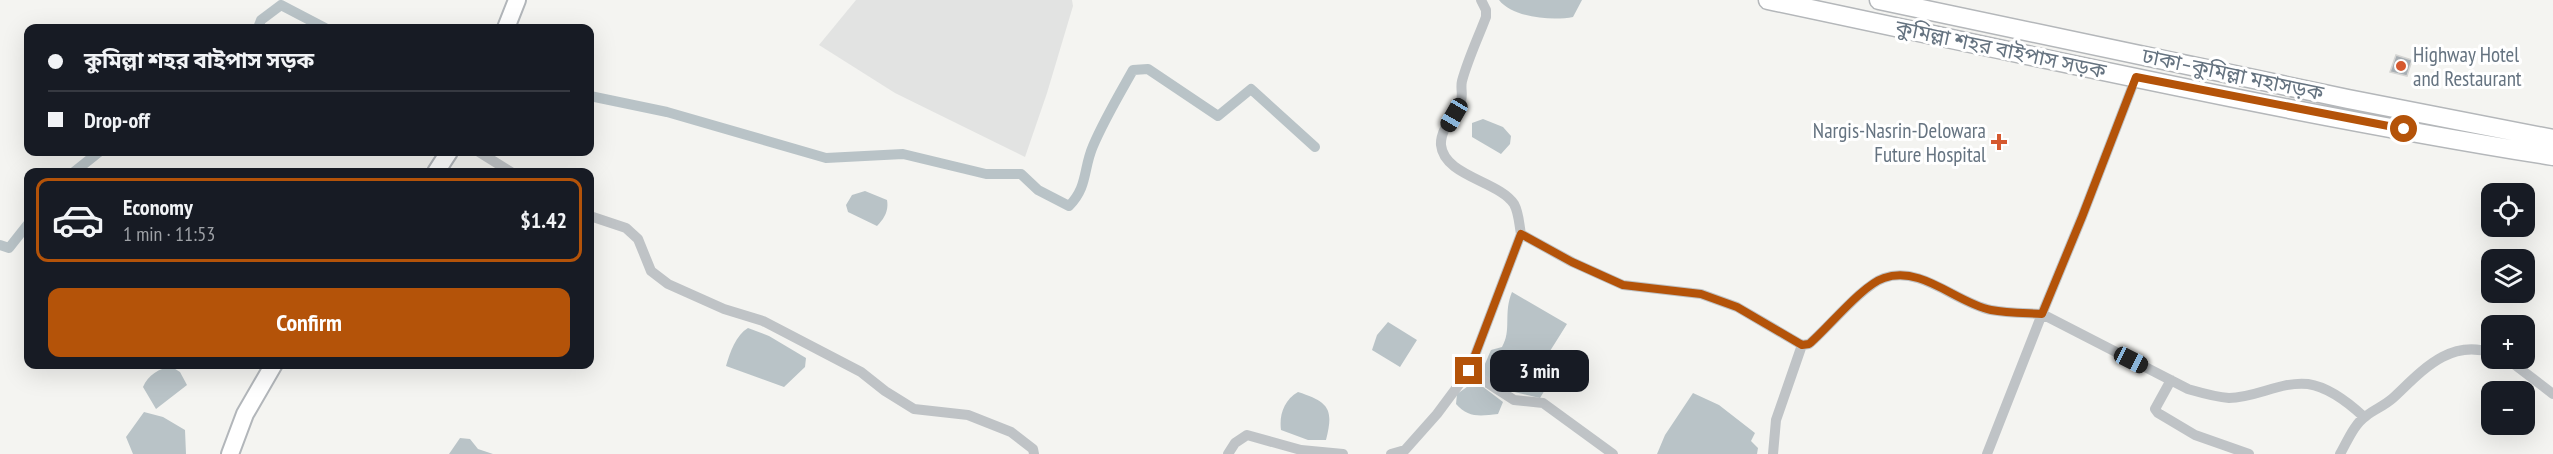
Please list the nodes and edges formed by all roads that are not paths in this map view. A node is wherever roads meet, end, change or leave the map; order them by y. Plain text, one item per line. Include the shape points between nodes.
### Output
1 (517, 0) edge
2 (1481, 0) edge
3 (1768, 0) edge
4 (1879, 0) edge
5 (508, 24) edge
6 (2136, 77) junction
7 (2548, 143) edge
8 (485, 156) edge
9 (2553, 164) edge
10 (505, 168) edge
11 (594, 217) edge
12 (1521, 234) junction
13 (2042, 314) junction
14 (1802, 345) junction
15 (2481, 349) edge
16 (271, 369) edge
17 (2520, 369) edge
18 (1469, 371) junction
19 (2171, 380) junction
20 (2553, 394) edge
21 (2364, 417) junction
22 (230, 454) edge
23 (1034, 454) edge
24 (1227, 454) edge
25 (1344, 454) edge
26 (1391, 454) edge
27 (1613, 454) edge
28 (1773, 454) edge
29 (1987, 454) edge
30 (2249, 454) edge
31 (2340, 454) edge

1 - 5 main road
2 - 12 street via 1486,17 1461,83 1462,100 1441,144 1446,157 1464,172 1512,201
3 - 6 highway, কুমিল্লা শহর বাইপাস সড়ক
4 - 7 highway, ঢাকা–কুমিল্লা মহাসড়ক
6 - 7 highway, কুমিল্লা শহর বাইপাস সড়ক
6 - 13 street
7 - 9 highway via 2542,161
8 - 10 street
11 - 23 street via 626,228 639,239 651,271 668,284 763,321 861,372 914,409 968,415 1011,432
12 - 14 street via 1623,285 1701,294 1737,307
12 - 18 street
13 - 14 street via 1991,310 1959,299 1934,282 1901,276 1884,278 1865,289 1809,344
13 - 19 street
13 - 29 street
14 - 28 street via 1776,420
15 - 21 street via 2455,351 2434,360 2386,404
16 - 22 main road via 245,414
17 - 20 street
18 - 26 street via 1405,450
18 - 27 street via 1514,400 1542,403
19 - 21 street via 2209,396 2231,398 2307,384 2324,389
19 - 30 street via 2155,409 2158,413 2195,435
21 - 31 street
24 - 25 street via 1246,435 1301,450

